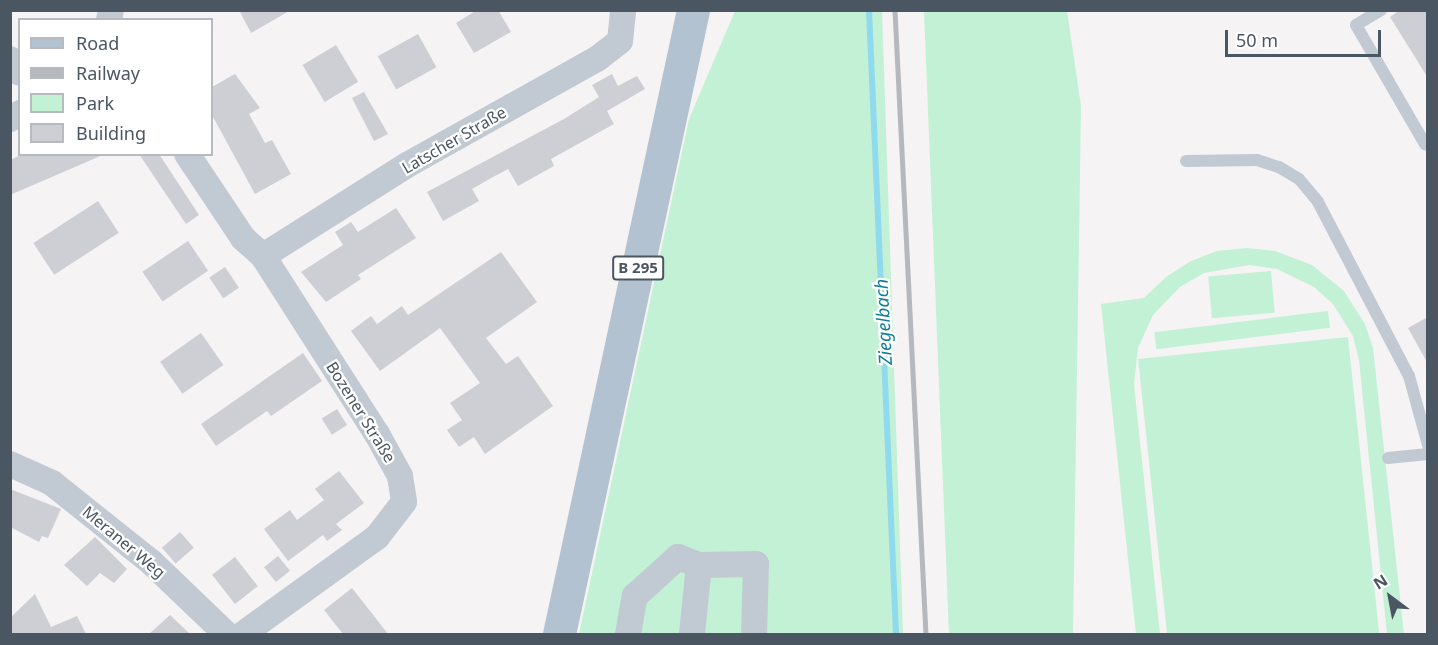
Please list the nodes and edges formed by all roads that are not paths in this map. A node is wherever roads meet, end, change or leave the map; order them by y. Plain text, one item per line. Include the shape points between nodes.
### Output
1 (623, 10) edge
2 (693, 10) edge
3 (1381, 10) edge
4 (1425, 144) dead end
5 (188, 156) edge
6 (1186, 161) dead end
7 (263, 256) junction
8 (1428, 445) edge
9 (1428, 454) edge
10 (1388, 458) dead end
11 (10, 464) edge
12 (699, 565) junction
13 (226, 634) edge
14 (243, 634) edge
15 (559, 634) edge
16 (628, 634) edge
17 (692, 634) edge
18 (754, 634) edge

1 - 7 street, Latscher Straße via 620,41 597,59 407,165
2 - 15 main road, B 295
3 - 4 lane via 1356,25
5 - 7 street, Bozener Straße via 243,238
6 - 8 lane via 1257,160 1299,179 1318,202 1410,376
7 - 14 street, Bozener Straße via 376,434 400,476 404,502 377,537
9 - 10 lane
11 - 13 street, Meraner Weg via 52,483 151,562
12 - 16 street via 678,557 635,596
12 - 17 street
12 - 18 street via 756,564

